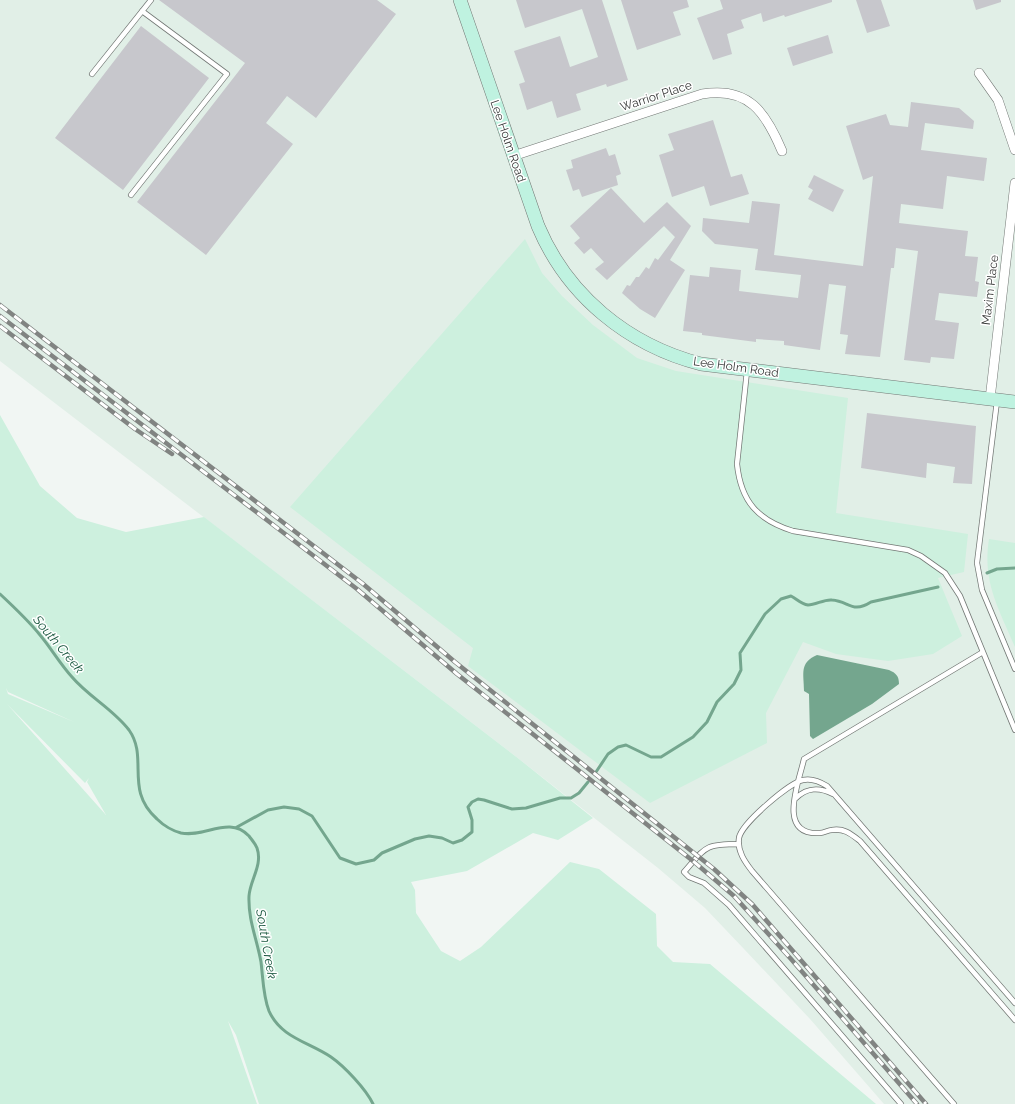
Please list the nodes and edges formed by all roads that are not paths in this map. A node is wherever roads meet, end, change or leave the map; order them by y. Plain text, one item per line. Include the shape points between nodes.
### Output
1 (151, 0) edge
2 (460, 0) edge
3 (142, 11) junction
4 (979, 72) dead end
5 (92, 74) dead end
6 (1015, 150) edge
7 (782, 151) dead end
8 (513, 156) junction
9 (1015, 183) edge
10 (130, 195) dead end
11 (747, 370) junction
12 (994, 399) junction
13 (1015, 402) edge
14 (983, 652) junction
15 (1015, 669) edge
16 (1015, 730) edge
17 (799, 782) junction
18 (835, 794) junction
19 (792, 807) junction
20 (739, 844) junction
21 (1015, 1003) edge
22 (1015, 1020) edge
23 (901, 1104) edge
24 (954, 1104) edge

1 - 3 lane
2 - 8 street, Lee Holm Road
3 - 5 lane
3 - 10 lane via 226,74
4 - 6 street via 998,100
7 - 8 street, Warrior Place via 772,127 755,107 739,95 713,92
8 - 11 street, Lee Holm Road via 548,248 562,271 590,304 628,333 666,352 701,364
9 - 12 street, Maxim Place
11 - 12 street, Lee Holm Road
11 - 14 lane via 737,464 738,477 749,503 777,526 793,532 908,550 935,564 946,573 960,596
12 - 13 street, Lee Holm Road
12 - 15 lane via 977,563 982,590
14 - 16 lane
14 - 17 lane via 804,759
17 - 18 lane via 821,782
17 - 19 lane
17 - 20 lane via 745,824
18 - 19 lane via 823,789 807,790 795,800
18 - 21 lane
19 - 22 lane via 793,815 803,830 812,833 841,830 860,841
20 - 23 lane via 708,846 684,872 704,883 734,910
20 - 24 lane via 744,860 752,871

